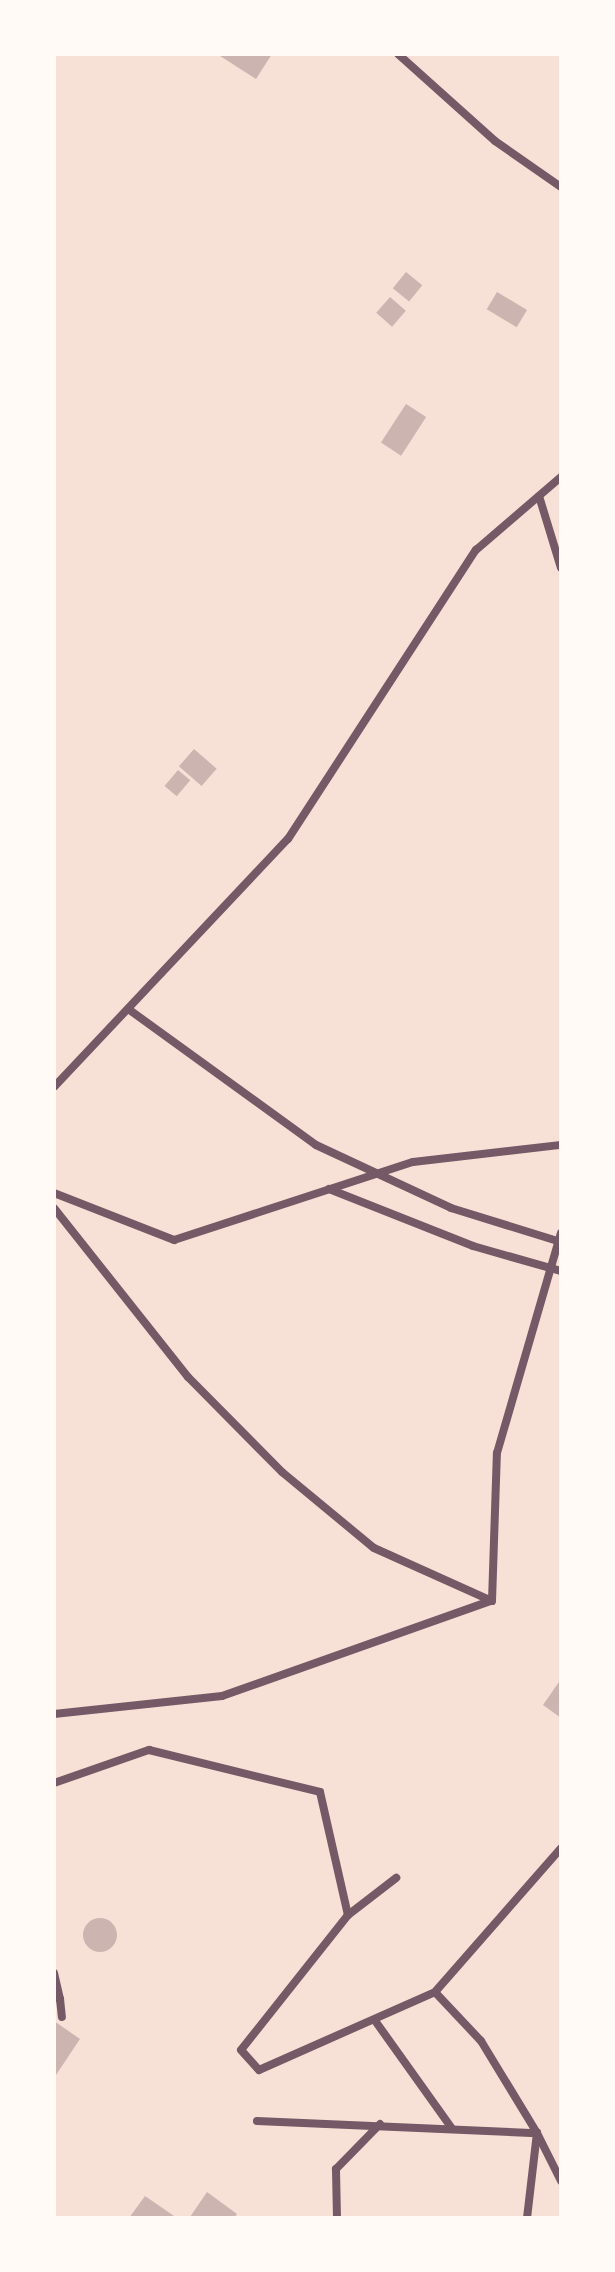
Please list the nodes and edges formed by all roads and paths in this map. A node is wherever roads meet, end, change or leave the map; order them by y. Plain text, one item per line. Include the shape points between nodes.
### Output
1 (398, 54) edge
2 (561, 187) edge
3 (561, 477) edge
4 (539, 496) junction
5 (561, 568) edge
6 (131, 1011) junction
7 (54, 1087) edge
8 (561, 1145) edge
9 (386, 1173) junction
10 (329, 1189) junction
11 (54, 1193) edge
12 (54, 1208) edge
13 (560, 1239) edge
14 (550, 1268) junction
15 (561, 1271) edge
16 (492, 1601) junction
17 (54, 1714) edge
18 (54, 1783) edge
19 (561, 1848) edge
20 (396, 1878) dead end
21 (348, 1915) junction
22 (54, 1973) edge
23 (435, 1992) junction
24 (57, 1998) edge
25 (62, 2017) dead end
26 (376, 2022) junction
27 (257, 2121) dead end
28 (380, 2124) junction
29 (451, 2127) junction
30 (537, 2133) junction
31 (561, 2181) edge
32 (337, 2218) edge
33 (527, 2218) edge

1 - 2 street via 495,141
3 - 4 street
4 - 5 street
4 - 6 street via 476,550 288,839
6 - 7 street
6 - 9 street via 316,1145
8 - 9 street via 413,1162
9 - 10 street
9 - 13 street via 451,1208
10 - 11 street via 174,1240
10 - 14 street via 473,1246
12 - 16 street via 188,1377 282,1472 374,1548
13 - 14 street
14 - 15 street
14 - 16 street via 497,1453
16 - 17 street via 222,1696
18 - 21 street via 149,1750 320,1792
19 - 23 street
20 - 21 street
21 - 26 street via 241,2050 259,2070
22 - 24 street
23 - 26 street
23 - 30 street via 481,2041
24 - 25 street
26 - 29 street
27 - 28 street
28 - 29 street
28 - 32 street via 336,2169
29 - 30 street
30 - 31 street
30 - 33 street

